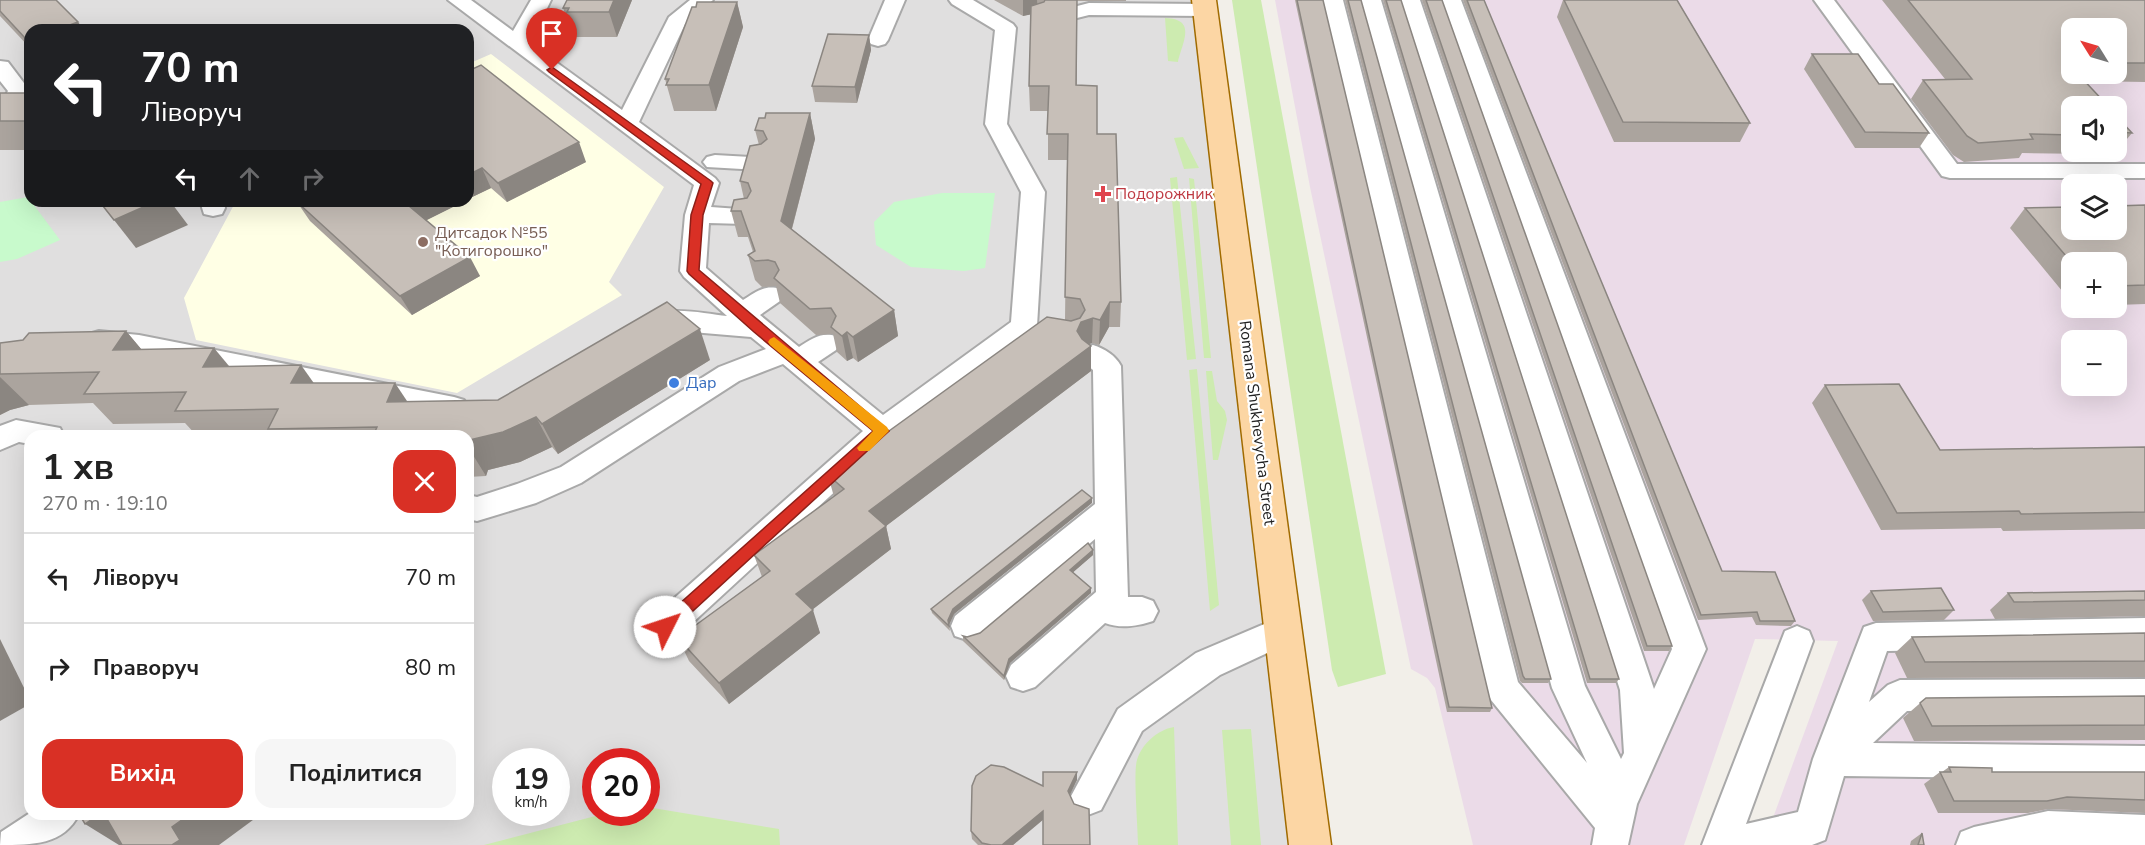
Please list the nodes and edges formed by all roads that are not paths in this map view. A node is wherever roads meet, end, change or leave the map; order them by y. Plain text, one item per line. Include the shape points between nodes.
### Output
1 (458, 0) edge
2 (541, 0) edge
3 (703, 0) edge
4 (895, 0) edge
5 (959, 0) edge
6 (1333, 0) edge
7 (1371, 0) edge
8 (1410, 0) edge
9 (1451, 0) edge
10 (1824, 0) edge
11 (1205, 5) edge
12 (1074, 8) edge
13 (878, 40) dead end
14 (515, 42) junction
15 (0, 67) edge
16 (14, 104) edge
17 (627, 124) junction
18 (715, 163) junction
19 (759, 163) edge
20 (2145, 171) edge
21 (697, 215) junction
22 (744, 216) edge
23 (771, 295) edge
24 (750, 321) junction
25 (75, 341) edge
26 (628, 342) edge
27 (826, 343) dead end
28 (1093, 356) dead end
29 (792, 357) junction
30 (477, 410) edge
31 (882, 431) junction
32 (24, 432) edge
33 (0, 439) edge
34 (474, 508) edge
35 (1110, 508) junction
36 (1112, 597) junction
37 (1142, 611) dead end
38 (967, 626) dead end
39 (665, 627) dead end
40 (1283, 630) junction
41 (2145, 632) edge
42 (1797, 641) dead end
43 (1023, 676) dead end
44 (2145, 694) edge
45 (1641, 754) junction
46 (1831, 759) junction
47 (2145, 763) edge
48 (1088, 798) dead end
49 (52, 820) edge
50 (1615, 821) edge
51 (2145, 833) edge
52 (14, 845) edge
53 (1310, 845) edge
54 (1720, 845) edge
55 (1734, 845) edge
56 (1974, 845) edge

1 - 14 lane
2 - 14 lane
3 - 17 lane via 676,21
4 - 13 lane
5 - 31 lane via 1016,26 996,124 1034,192 1035,328
6 - 50 lane via 1503,689
7 - 50 lane via 1569,688
8 - 45 lane via 1637,690
9 - 45 lane via 1689,649
10 - 20 lane via 1950,171
11 - 12 lane
11 - 40 main road, Romana Shukhevycha Street
14 - 17 lane
15 - 16 lane via 20,91
17 - 18 lane
18 - 19 lane
18 - 21 lane
21 - 22 lane
21 - 24 lane via 693,271
23 - 24 lane
24 - 26 lane via 664,320
24 - 29 lane
25 - 30 lane via 139,345 375,394
27 - 29 lane
28 - 35 lane via 1107,366
29 - 31 lane
29 - 34 lane via 729,374 571,475 525,494
31 - 39 lane
32 - 33 lane via 16,431
35 - 36 lane
35 - 38 lane
36 - 37 lane via 1112,612
36 - 43 lane
40 - 48 lane via 1208,664 1130,720
40 - 53 main road, Romana Shukhevycha Street
41 - 46 lane via 1876,637
42 - 54 lane
44 - 46 lane via 1900,696
45 - 50 lane
46 - 47 lane
46 - 55 lane via 1812,827
49 - 52 lane
51 - 56 lane via 2048,829

